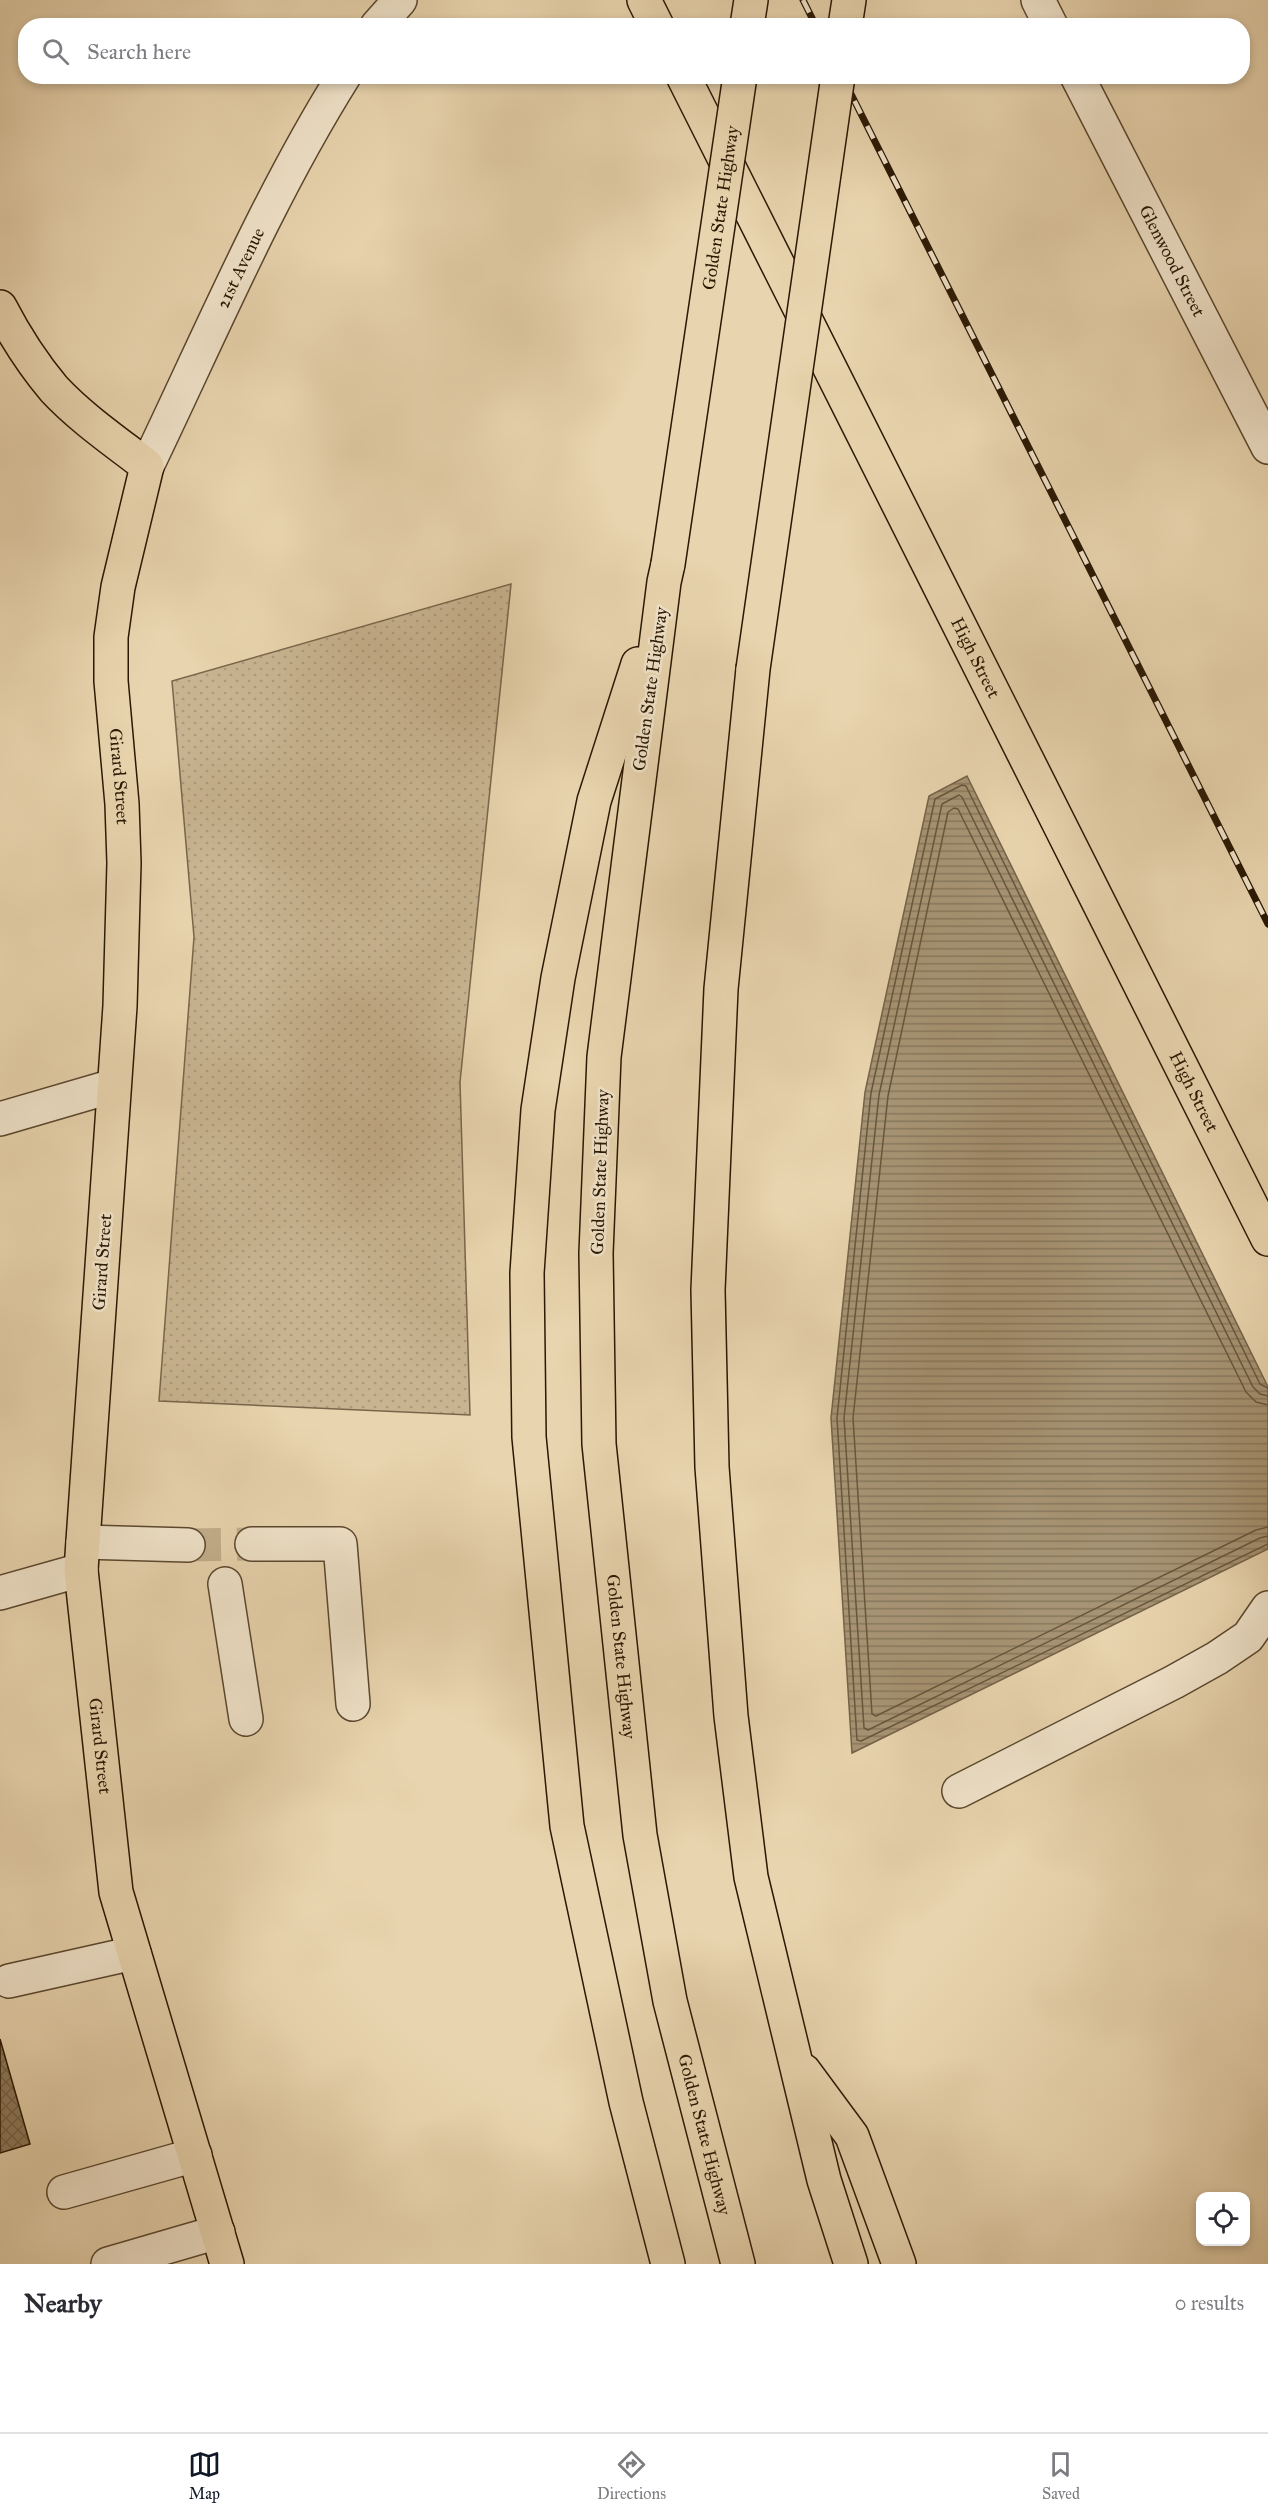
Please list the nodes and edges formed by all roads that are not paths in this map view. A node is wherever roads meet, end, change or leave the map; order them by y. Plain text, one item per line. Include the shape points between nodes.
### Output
1 (400, 0) edge
2 (644, 0) edge
3 (751, 0) edge
4 (849, 0) edge
5 (1038, 0) edge
6 (384, 18) edge
7 (653, 18) edge
8 (748, 18) edge
9 (846, 18) edge
10 (1047, 18) edge
11 (339, 84) edge
12 (687, 84) edge
13 (739, 84) edge
14 (837, 84) edge
15 (1081, 84) edge
16 (0, 307) edge
17 (1268, 447) edge
18 (147, 466) junction
19 (666, 573) junction
20 (113, 1086) junction
21 (0, 1119) edge
22 (1268, 1239) edge
23 (252, 1544) tunnel mouth
24 (188, 1545) tunnel mouth
25 (82, 1556) junction
26 (225, 1584) dead end
27 (0, 1593) edge
28 (1268, 1608) edge
29 (354, 1704) dead end
30 (246, 1719) dead end
31 (959, 1791) dead end
32 (134, 1953) junction
33 (9, 1981) dead end
34 (796, 2059) junction
35 (195, 2155) junction
36 (64, 2192) dead end
37 (218, 2232) junction
38 (108, 2264) edge
39 (227, 2264) edge
40 (668, 2264) edge
41 (738, 2264) edge
42 (851, 2264) edge
43 (899, 2264) edge

1 - 6 street
2 - 7 main road
3 - 8 main road
4 - 9 main road
5 - 10 street
11 - 18 street, 21st Avenue via 249,253
12 - 22 main road, High Street
13 - 19 main road, Golden State Highway, bridge
14 - 34 main road, bridge via 753,669 721,989 708,1290 712,1467 731,1716 751,1877
15 - 17 street, Glenwood Street
16 - 18 main road via 17,339 55,389
18 - 20 main road, Girard Street via 118,587 111,637 124,863 120,1006
19 - 40 main road via 594,801 558,978 538,1110 527,1273 529,1437 567,1826 626,2102
19 - 41 main road, Golden State Highway via 604,1057 596,1253 599,1444 640,1835 670,2001
20 - 21 street
20 - 25 main road, Girard Street
23 - 29 street via 340,1544
24 - 25 street
25 - 27 street
25 - 32 main road, Girard Street via 116,1892
26 - 30 street
28 - 31 street via 1248,1637 1217,1658
32 - 33 street
32 - 35 main road, Girard Street
34 - 42 main road via 824,2180
34 - 43 main road via 852,2136
35 - 36 street
35 - 37 main road, Girard Street
37 - 38 street
37 - 39 main road, Girard Street

